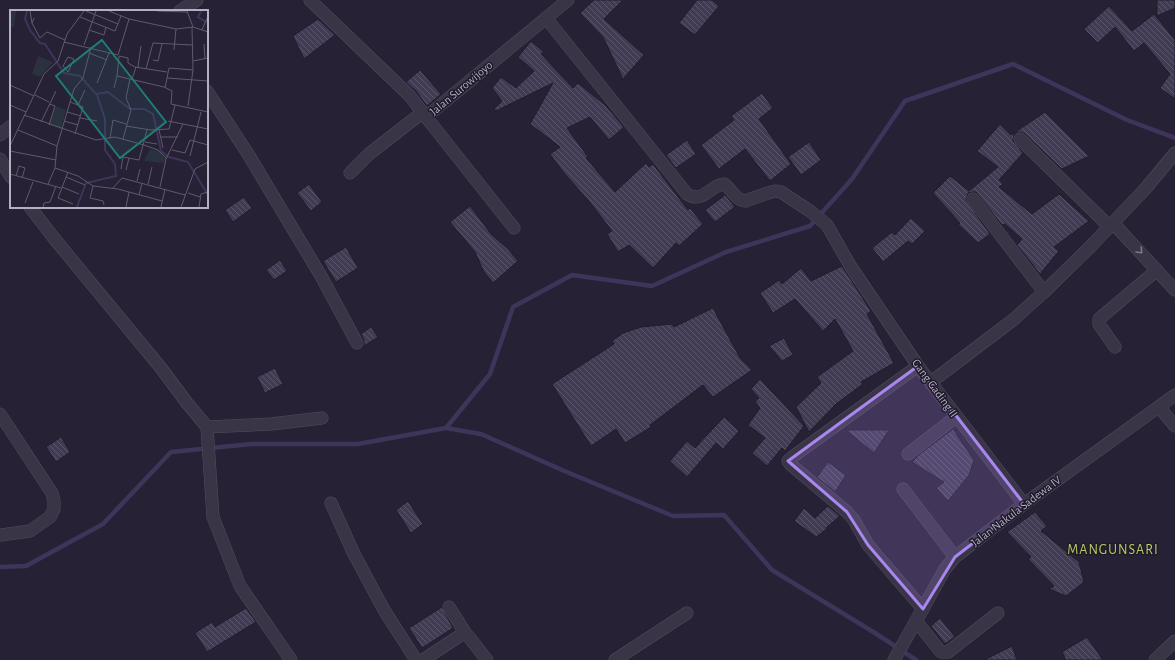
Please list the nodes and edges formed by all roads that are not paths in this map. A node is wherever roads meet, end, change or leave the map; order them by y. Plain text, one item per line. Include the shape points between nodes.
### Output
1 (197, 0) edge
2 (310, 0) edge
3 (563, 1) edge
4 (182, 10) edge
5 (546, 18) junction
6 (208, 96) edge
7 (424, 114) junction
8 (10, 127) edge
9 (0, 135) edge
10 (1020, 139) dead end
11 (1175, 154) edge
12 (0, 159) edge
13 (350, 173) dead end
14 (10, 175) edge
15 (974, 199) dead end
16 (31, 208) edge
17 (1111, 224) junction
18 (514, 228) dead end
19 (1157, 270) junction
20 (1175, 290) edge
21 (1044, 292) junction
22 (357, 342) dead end
23 (1115, 347) dead end
24 (918, 366) junction
25 (931, 382) junction
26 (1175, 395) edge
27 (1159, 407) junction
28 (0, 414) edge
29 (956, 417) junction
30 (322, 418) dead end
31 (1175, 426) edge
32 (208, 431) junction
33 (908, 454) dead end
34 (903, 489) dead end
35 (331, 503) dead end
36 (1024, 504) junction
37 (0, 535) edge
38 (955, 557) junction
39 (449, 607) dead end
40 (923, 609) junction
41 (998, 612) dead end
42 (687, 613) dead end
43 (916, 621) junction
44 (466, 634) junction
45 (1175, 641) edge
46 (291, 660) edge
47 (416, 660) edge
48 (423, 660) edge
49 (487, 660) edge
50 (615, 660) edge
51 (894, 660) edge
52 (1155, 660) edge

1 - 4 street
2 - 7 street, Jalan Surowijoyo via 410,96
3 - 5 street, Jalan Surowijoyo
5 - 7 street, Jalan Surowijoyo
5 - 24 street, Gang Gading II via 687,194 697,198 720,184 724,184 738,198 745,201 775,191 781,192 827,225 851,267
6 - 22 street via 248,154
7 - 13 street via 365,157
7 - 18 street
8 - 9 street
10 - 17 street
11 - 17 street
12 - 14 street
15 - 21 street
16 - 32 street via 161,368
17 -> 19 street
17 - 21 street
19 - 20 street
19 - 23 street via 1099,320 1099,324
21 - 25 street via 1013,320
24 - 25 street, Gang Gading II
24 - 40 street via 788,461 847,512 868,545
25 - 29 street, Gang Gading II
26 - 27 street, Jalan Nakula Sadewa IV
27 - 31 street
27 - 36 street, Jalan Nakula Sadewa IV
28 - 37 street via 52,493 54,501 50,517 30,531
29 - 33 street
29 - 36 street, Gang Gading II
30 - 32 street
32 - 46 street via 213,517 240,586
34 - 38 street
35 - 47 street via 354,554 384,610
36 - 38 street, Jalan Nakula Sadewa IV
38 - 40 street, Jalan Nakula Sadewa IV via 945,569
39 - 44 street
40 - 43 street, Jalan Nakula Sadewa IV
41 - 43 street via 948,652 941,652
42 - 50 street
43 - 51 street, Jalan Nakula Sadewa IV
44 - 48 street
44 - 49 street
45 - 52 street

